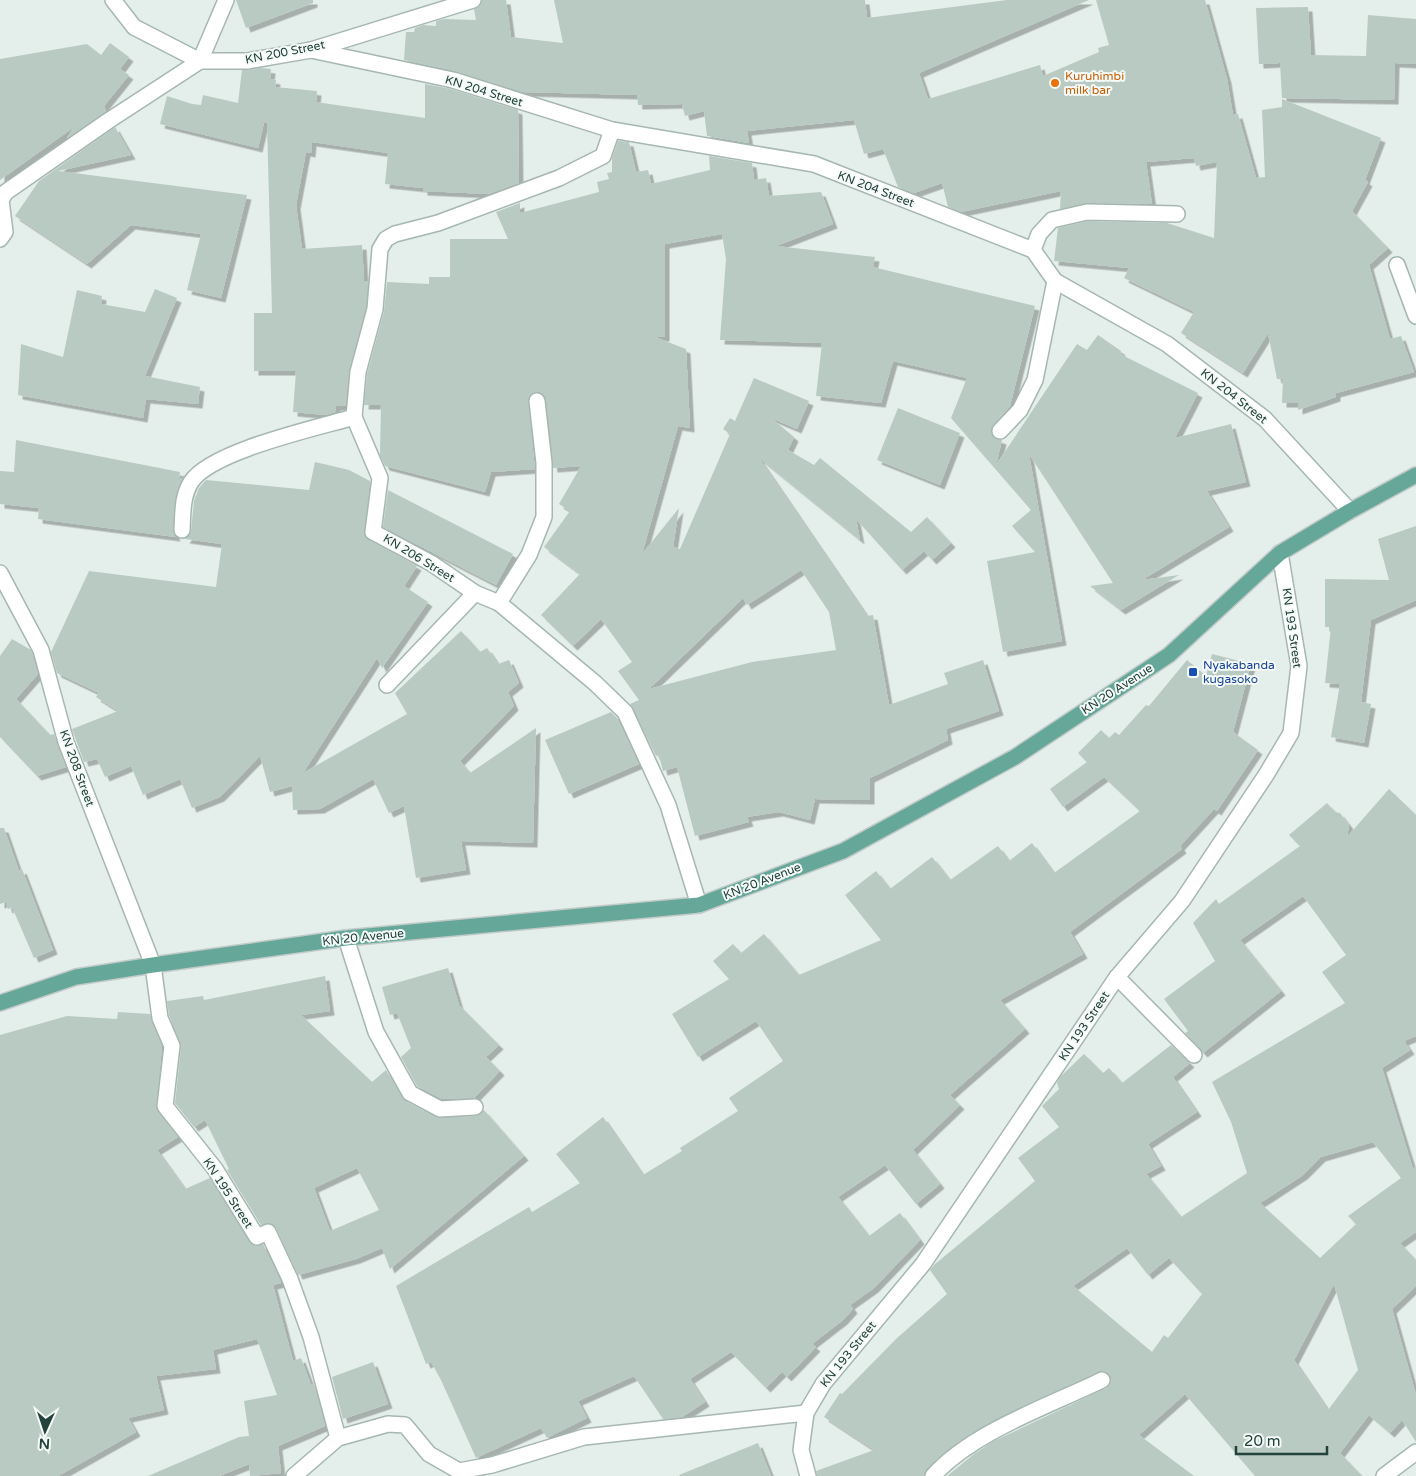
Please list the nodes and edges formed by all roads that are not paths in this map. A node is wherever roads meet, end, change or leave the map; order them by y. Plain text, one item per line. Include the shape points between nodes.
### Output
1 (113, 0) edge
2 (226, 0) edge
3 (473, 0) edge
4 (311, 50) junction
5 (200, 61) junction
6 (612, 130) junction
7 (1176, 214) dead end
8 (0, 239) edge
9 (1033, 250) junction
10 (1397, 265) dead end
11 (1055, 281) junction
12 (1416, 316) edge
13 (536, 400) dead end
14 (354, 417) junction
15 (1000, 431) dead end
16 (1416, 475) edge
17 (1350, 511) junction
18 (182, 530) dead end
19 (1280, 553) junction
20 (0, 573) edge
21 (475, 593) junction
22 (499, 603) junction
23 (387, 685) dead end
24 (699, 905) junction
25 (346, 938) junction
26 (153, 965) junction
27 (1117, 977) junction
28 (0, 1002) edge
29 (1194, 1055) dead end
30 (475, 1107) dead end
31 (1102, 1380) dead end
32 (806, 1413) junction
33 (338, 1438) junction
34 (1416, 1452) edge
35 (294, 1476) edge
36 (808, 1476) edge
37 (933, 1476) edge
38 (1384, 1476) edge

1 - 5 street, KN 200 Street via 134,27
2 - 5 street
3 - 4 street, KN 200 Street
4 - 5 street, KN 200 Street via 247,61
4 - 6 street, KN 204 Street via 453,80
5 - 8 street via 6,192 2,200 5,232
6 - 9 street, KN 204 Street via 814,164
6 - 14 street, KN 206 Street via 603,156 559,178 438,223 395,234 386,240 380,249 374,309 358,372
7 - 9 street via 1087,212 1052,220 1039,234
9 - 11 street, KN 204 Street
10 - 12 street
11 - 15 street via 1035,380 1020,410
11 - 17 street, KN 204 Street via 1167,344 1265,419
13 - 22 street via 544,464 544,517 529,555
14 - 18 street via 268,441 206,466 192,480 183,498
14 - 21 street, KN 206 Street via 380,478 374,532 431,563
16 - 17 main road, KN 20 Avenue
17 - 19 main road, KN 20 Avenue
19 - 24 main road, KN 20 Avenue via 1169,655 1015,757 843,851
19 - 27 street, KN 193 Street via 1299,666 1291,733 1182,901
20 - 26 street, KN 208 Street via 41,650 66,742
21 - 22 street, KN 206 Street
21 - 23 street
22 - 24 street, KN 206 Street via 625,712 668,805
24 - 25 main road, KN 20 Avenue
25 - 26 main road, KN 20 Avenue
25 - 30 street via 376,1032 410,1093 440,1109
26 - 28 main road, KN 20 Avenue via 76,977
26 - 33 street, KN 195 Street via 160,1018 172,1046 165,1106 215,1169 257,1237 268,1232 290,1279 311,1337
27 - 29 street
27 - 32 street, KN 193 Street via 923,1264 823,1384
31 - 37 street via 983,1436 947,1460
32 - 33 street via 584,1437 492,1465 459,1471 429,1454 405,1425 388,1424
32 - 36 street, KN 193 Street via 802,1450
33 - 35 street
34 - 38 street

